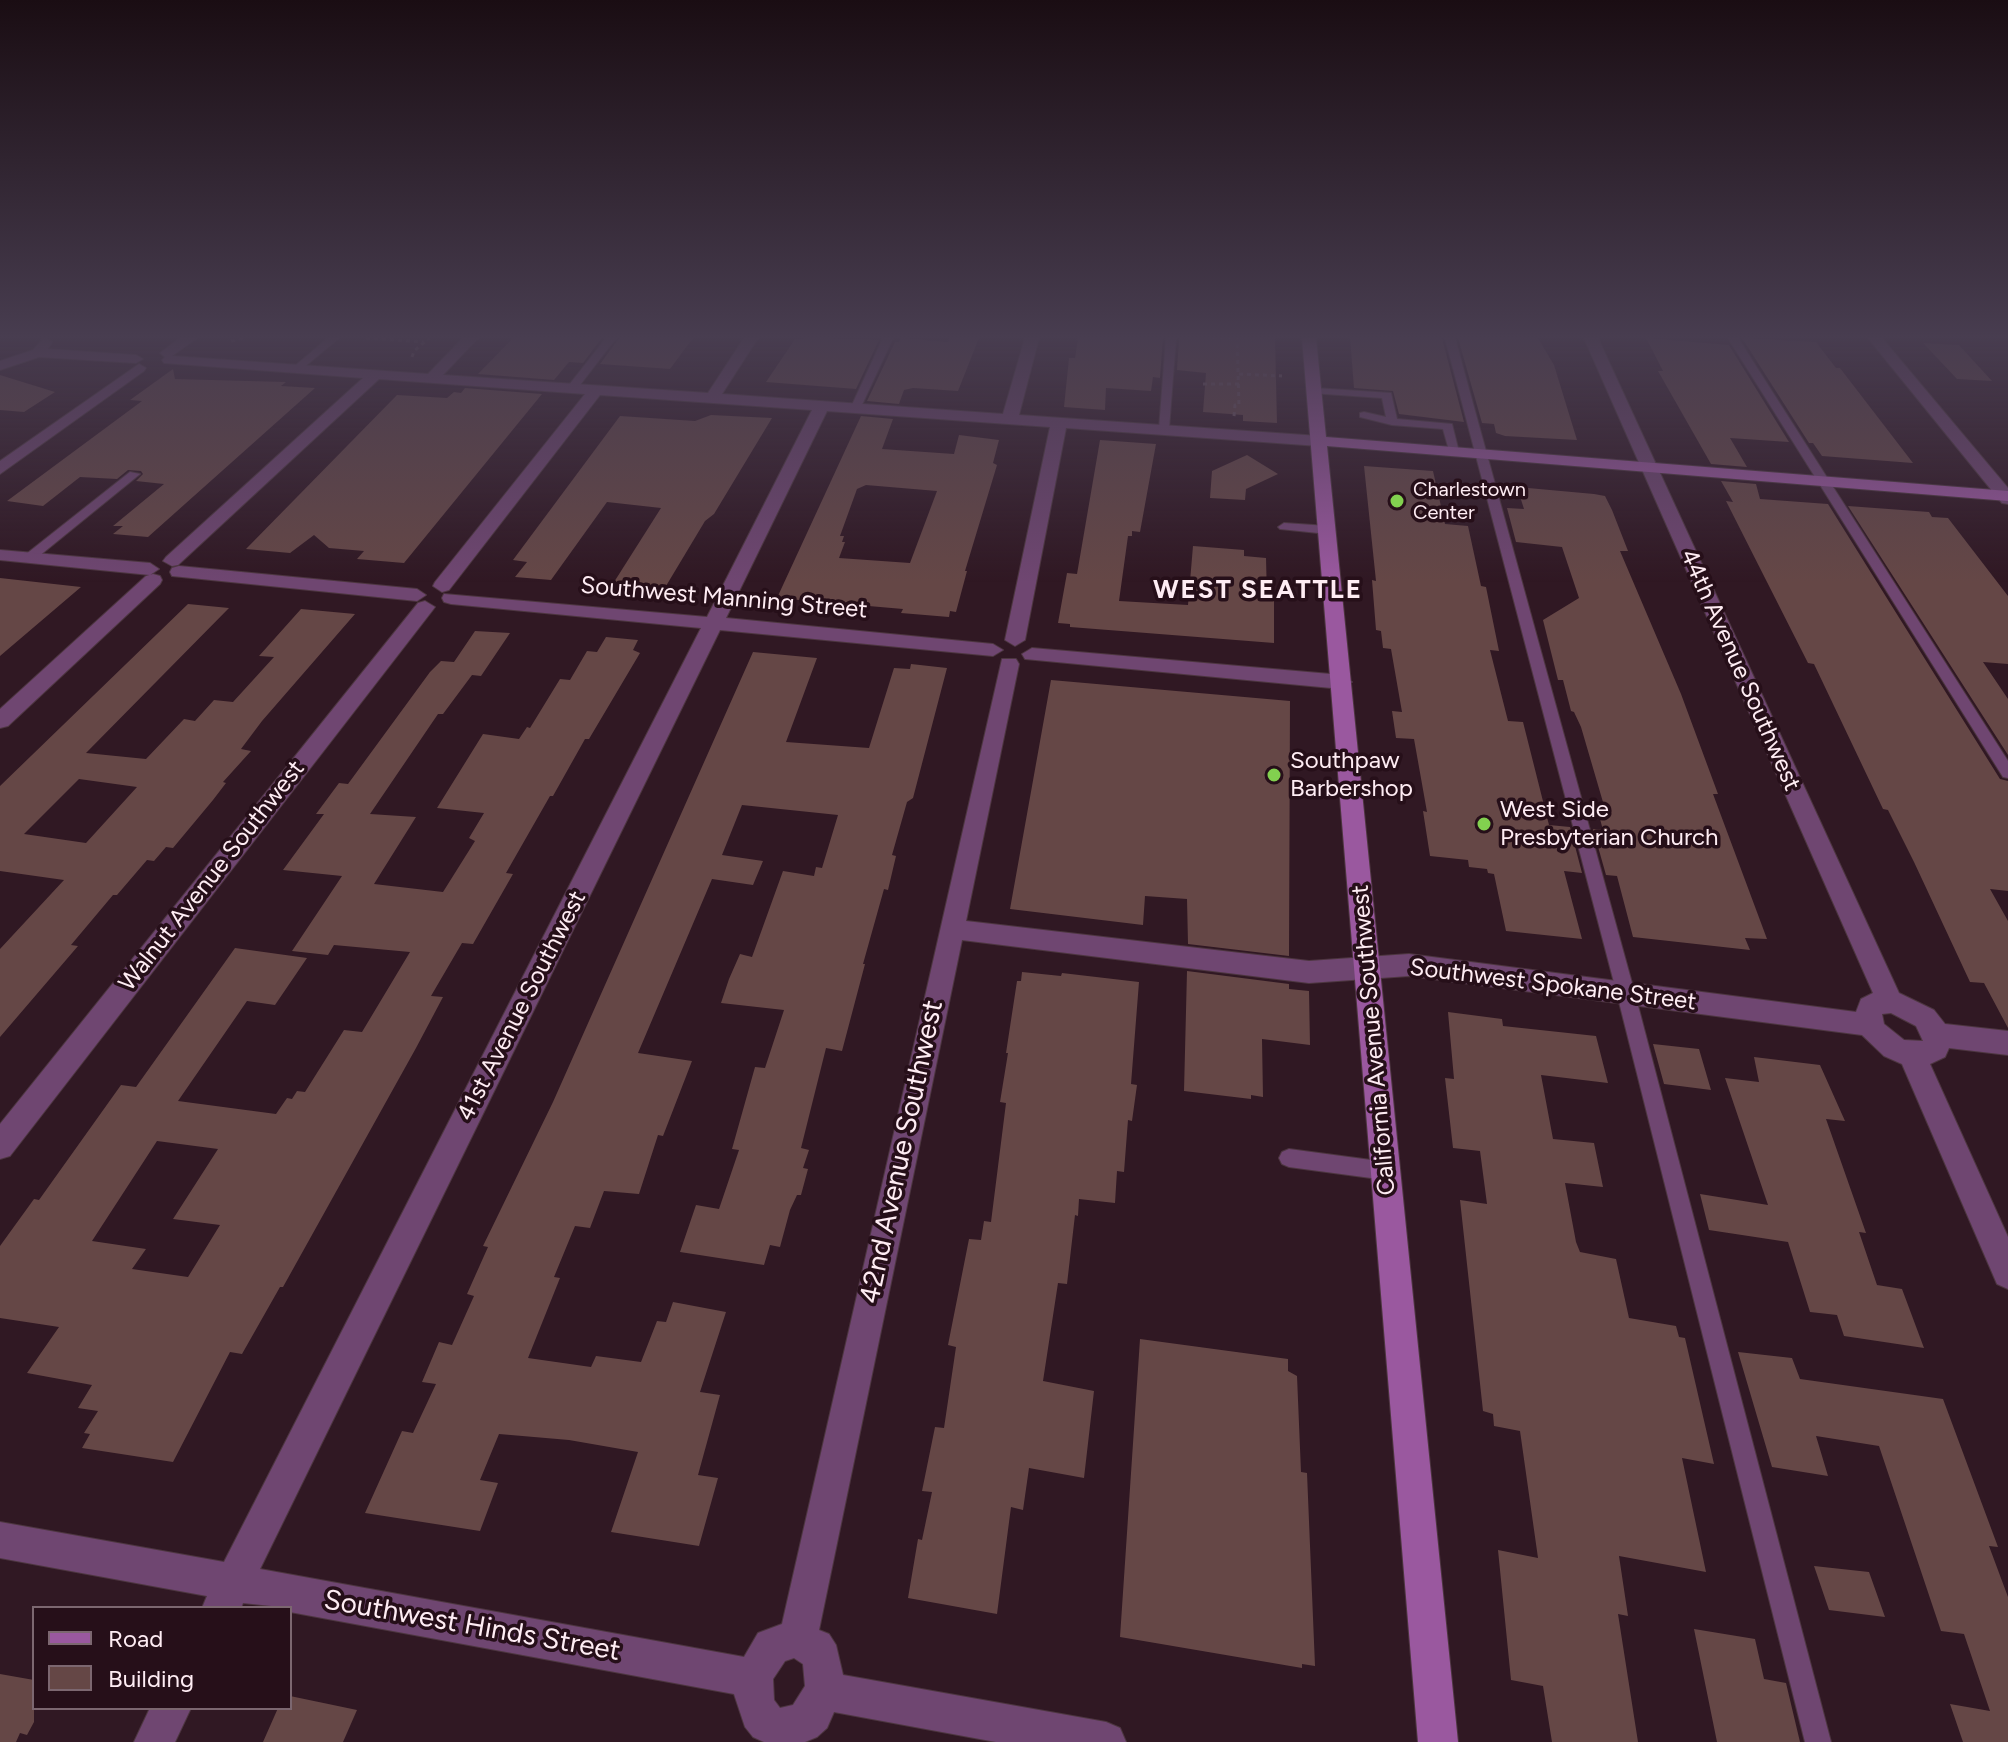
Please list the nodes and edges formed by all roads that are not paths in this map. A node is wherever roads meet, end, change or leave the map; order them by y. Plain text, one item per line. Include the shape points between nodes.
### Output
1 (65, 419) edge
2 (329, 419) edge
3 (575, 419) edge
4 (815, 419) edge
5 (1026, 419) edge
6 (1165, 419) edge
7 (1317, 419) edge
8 (1387, 419) edge
9 (1472, 419) edge
10 (1628, 419) edge
11 (1785, 419) edge
12 (1942, 419) edge
13 (1059, 422) junction
14 (1392, 422) joint
15 (1164, 429) junction
16 (1319, 441) junction
17 (1454, 452) junction
18 (1482, 454) junction
19 (1650, 468) junction
20 (0, 469) edge
21 (134, 474) dead end
22 (1825, 482) junction
23 (2007, 497) edge
24 (1284, 527) dead end
25 (1328, 530) junction
26 (0, 555) edge
27 (29, 558) junction
28 (176, 567) junction
29 (151, 575) junction
30 (446, 592) junction
31 (421, 601) junction
32 (714, 623) junction
33 (1012, 652) junction
34 (1342, 682) junction
35 (0, 721) edge
36 (2008, 773) edge
37 (951, 929) junction
38 (1367, 967) junction
39 (1626, 994) junction
40 (1890, 1002) junction
41 (1870, 1025) junction
42 (1937, 1035) junction
43 (2008, 1043) edge
44 (1912, 1054) junction
45 (0, 1146) edge
46 (1289, 1158) dead end
47 (1386, 1171) junction
48 (2008, 1273) edge
49 (0, 1540) edge
50 (228, 1595) edge
51 (798, 1639) junction
52 (754, 1678) junction
53 (824, 1691) junction
54 (170, 1710) edge
55 (777, 1735) edge
56 (154, 1742) edge
57 (1106, 1742) edge
58 (1438, 1742) edge
59 (1818, 1742) edge

1 - 20 street
2 - 28 street
3 - 30 street
4 - 32 street, 41st Avenue Southwest
5 - 13 street
6 - 15 lane
7 - 16 main road, California Avenue Southwest
8 - 14 lane
9 - 18 lane
10 - 19 street, 44th Avenue Southwest
11 - 22 lane
12 - 23 street
13 - 15 street
13 - 33 street, 42nd Avenue Southwest
14 - 17 lane via 1448,426
15 - 16 street
16 - 17 main road
16 - 25 main road, California Avenue Southwest
17 - 18 main road
18 - 19 main road
18 - 39 lane
19 - 22 main road
19 - 40 street, 44th Avenue Southwest
21 - 27 lane
22 - 23 main road
22 - 36 lane
24 - 25 lane
25 - 34 main road, California Avenue Southwest
26 - 27 street
27 - 29 street
28 - 29 street via 168,578
28 - 31 street
29 - 35 street
30 - 31 street via 437,606
30 - 32 street, Southwest Manning Street
31 - 45 street, Walnut Avenue Southwest
32 - 33 street, Southwest Manning Street
32 - 50 street, 41st Avenue Southwest
33 - 34 street, Southwest Manning Street
33 - 37 street, 42nd Avenue Southwest
34 - 38 main road, California Avenue Southwest
37 - 38 street, Southwest Spokane Street via 1309,972
37 - 51 street, 42nd Avenue Southwest
38 - 39 street, Southwest Spokane Street via 1409,965
38 - 47 main road, California Avenue Southwest
39 - 41 street, Southwest Spokane Street
39 - 59 lane
40 - 41 street via 1870,1007
40 - 42 street via 1916,1011
41 - 44 street via 1882,1040
42 - 43 street
42 - 44 street via 1935,1049
44 - 48 street
46 - 47 lane
47 - 58 main road, California Avenue Southwest
49 - 50 street, Southwest Hinds Street
50 - 52 street, Southwest Hinds Street
51 - 52 street via 772,1647
51 - 53 street via 822,1659
52 - 55 street via 759,1713
53 - 55 street via 813,1714
53 - 57 street
54 - 56 street

